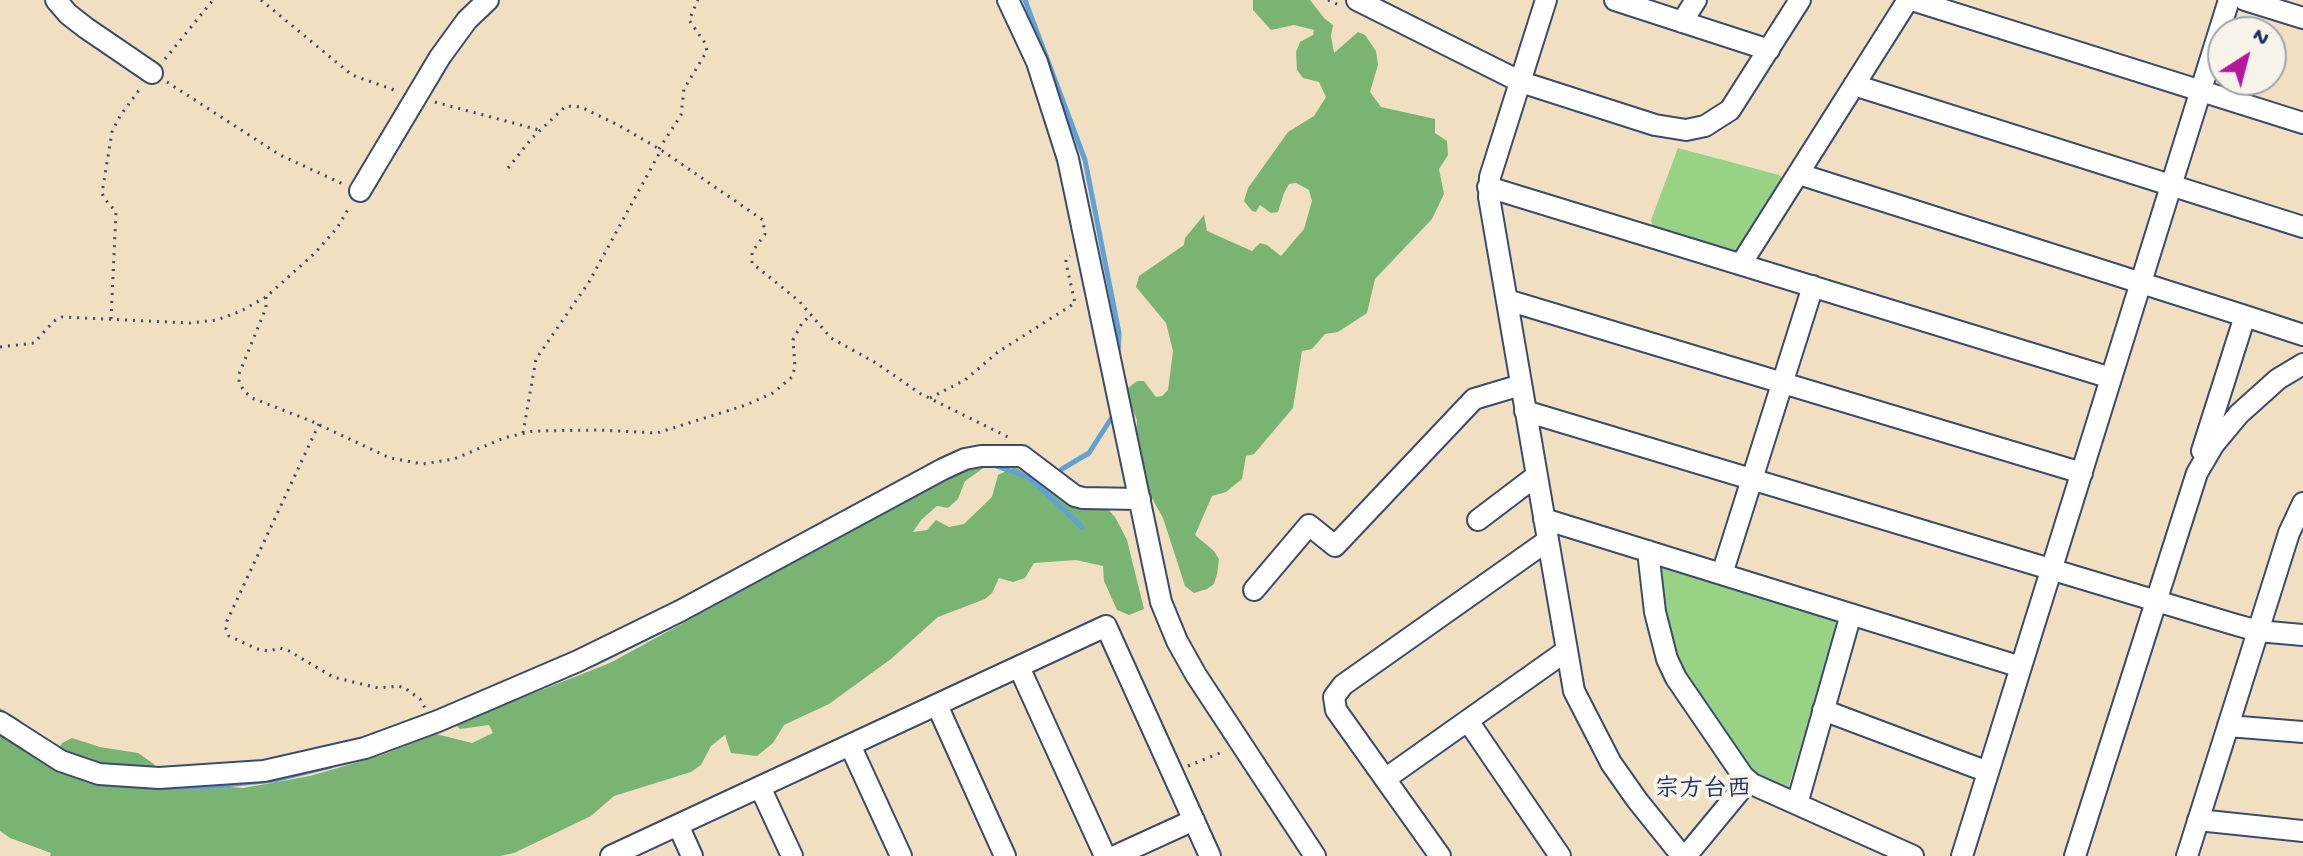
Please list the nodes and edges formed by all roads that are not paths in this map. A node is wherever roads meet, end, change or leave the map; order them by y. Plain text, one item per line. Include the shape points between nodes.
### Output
1 (56, 0) edge
2 (488, 0) edge
3 (1008, 0) edge
4 (1357, 0) edge
5 (1546, 0) edge
6 (1615, 0) edge
7 (1696, 0) edge
8 (1800, 0) edge
9 (1910, 0) edge
10 (2229, 0) edge
11 (2245, 0) edge
12 (2303, 18) edge
13 (1682, 22) junction
14 (1769, 50) junction
15 (152, 73) road end
16 (1521, 82) junction
17 (1854, 85) junction
18 (2201, 91) junction
19 (2303, 123) edge
20 (1799, 174) junction
21 (2171, 185) junction
22 (1488, 187) junction
23 (360, 191) road end
24 (2303, 227) edge
25 (1741, 264) junction
26 (2141, 283) junction
27 (1813, 286) junction
28 (1507, 300) junction
29 (2245, 316) junction
30 (2303, 335) edge
31 (2303, 364) edge
32 (2111, 378) junction
33 (1782, 383) junction
34 (1521, 385) junction
35 (1525, 411) junction
36 (2082, 473) junction
37 (1536, 476) junction
38 (1752, 479) junction
39 (2189, 493) junction
40 (1140, 499) junction
41 (2303, 503) edge
42 (1544, 519) junction
43 (1478, 520) dead end
44 (2296, 535) edge
45 (1547, 541) junction
46 (1648, 551) junction
47 (2052, 569) junction
48 (1722, 574) junction
49 (1254, 590) dead end
50 (2155, 600) junction
51 (1851, 614) junction
52 (2258, 631) junction
53 (2303, 635) edge
54 (1566, 651) junction
55 (1019, 667) junction
56 (2021, 667) junction
57 (937, 705) junction
58 (1823, 710) junction
59 (1468, 721) junction
60 (0, 722) edge
61 (2228, 726) junction
62 (2303, 732) edge
63 (850, 745) junction
64 (1988, 772) junction
65 (1385, 779) junction
66 (1748, 781) junction
67 (760, 787) junction
68 (1797, 804) junction
69 (1194, 820) junction
70 (2198, 820) junction
71 (678, 825) junction
72 (2303, 831) edge
73 (611, 856) edge
74 (692, 856) edge
75 (792, 856) edge
76 (901, 856) edge
77 (1005, 856) edge
78 (1105, 856) edge
79 (1115, 856) edge
80 (1210, 856) edge
81 (1315, 856) edge
82 (1440, 856) edge
83 (1560, 856) edge
84 (1684, 856) edge
85 (1913, 856) edge
86 (1962, 856) edge
87 (2075, 856) edge
88 (2187, 856) edge

1 - 15 street via 86,28
2 - 23 street via 467,20 415,97
3 - 40 street via 1037,62 1068,159
4 - 16 street
5 - 16 street
6 - 13 street
7 - 13 street
8 - 14 street
9 - 17 street
9 - 18 street
10 - 18 street
11 - 12 street
13 - 14 street
14 - 16 street via 1730,110 1695,129 1655,125
16 - 22 street
17 - 20 street
17 - 21 street
18 - 19 street
18 - 21 street
20 - 25 street
20 - 26 street
21 - 24 street
21 - 26 street
22 - 25 street
22 - 28 street
25 - 27 street
26 - 29 street
26 - 32 street
27 - 32 street
27 - 33 street
28 - 33 street
28 - 34 street
29 - 30 street
29 - 39 street
31 - 39 street via 2264,390 2225,429
32 - 36 street
33 - 36 street
33 - 38 street
34 - 35 street
34 - 49 street via 1474,399 1335,546 1309,525
35 - 37 street
35 - 38 street
36 - 47 street
37 - 42 street
37 - 43 street
38 - 47 street
38 - 48 street
39 - 50 street
40 - 60 street via 1075,496 1022,456 976,456 578,661 365,748 264,771 159,778 108,775 51,756
40 - 81 street via 1156,582 1177,641
41 - 44 street
42 - 45 street
42 - 46 street
44 - 52 street
45 - 54 street
45 - 65 street via 1338,691 1336,710
46 - 48 street
46 - 66 street via 1667,659
47 - 50 street
47 - 56 street
48 - 51 street
50 - 52 street
50 - 87 street
51 - 56 street
51 - 58 street
52 - 53 street
52 - 61 street
54 - 59 street
54 - 84 street via 1574,691 1604,751
55 - 57 street
55 - 69 street via 1106,626
55 - 78 street
56 - 64 street
57 - 63 street
57 - 77 street
58 - 64 street
58 - 68 street
59 - 65 street
59 - 83 street
61 - 62 street
61 - 70 street
63 - 67 street
63 - 76 street
64 - 86 street
65 - 82 street
66 - 68 street
66 - 84 street
67 - 71 street
67 - 75 street
68 - 85 street
69 - 79 street
69 - 80 street
70 - 72 street
70 - 88 street
71 - 73 street
71 - 74 street

